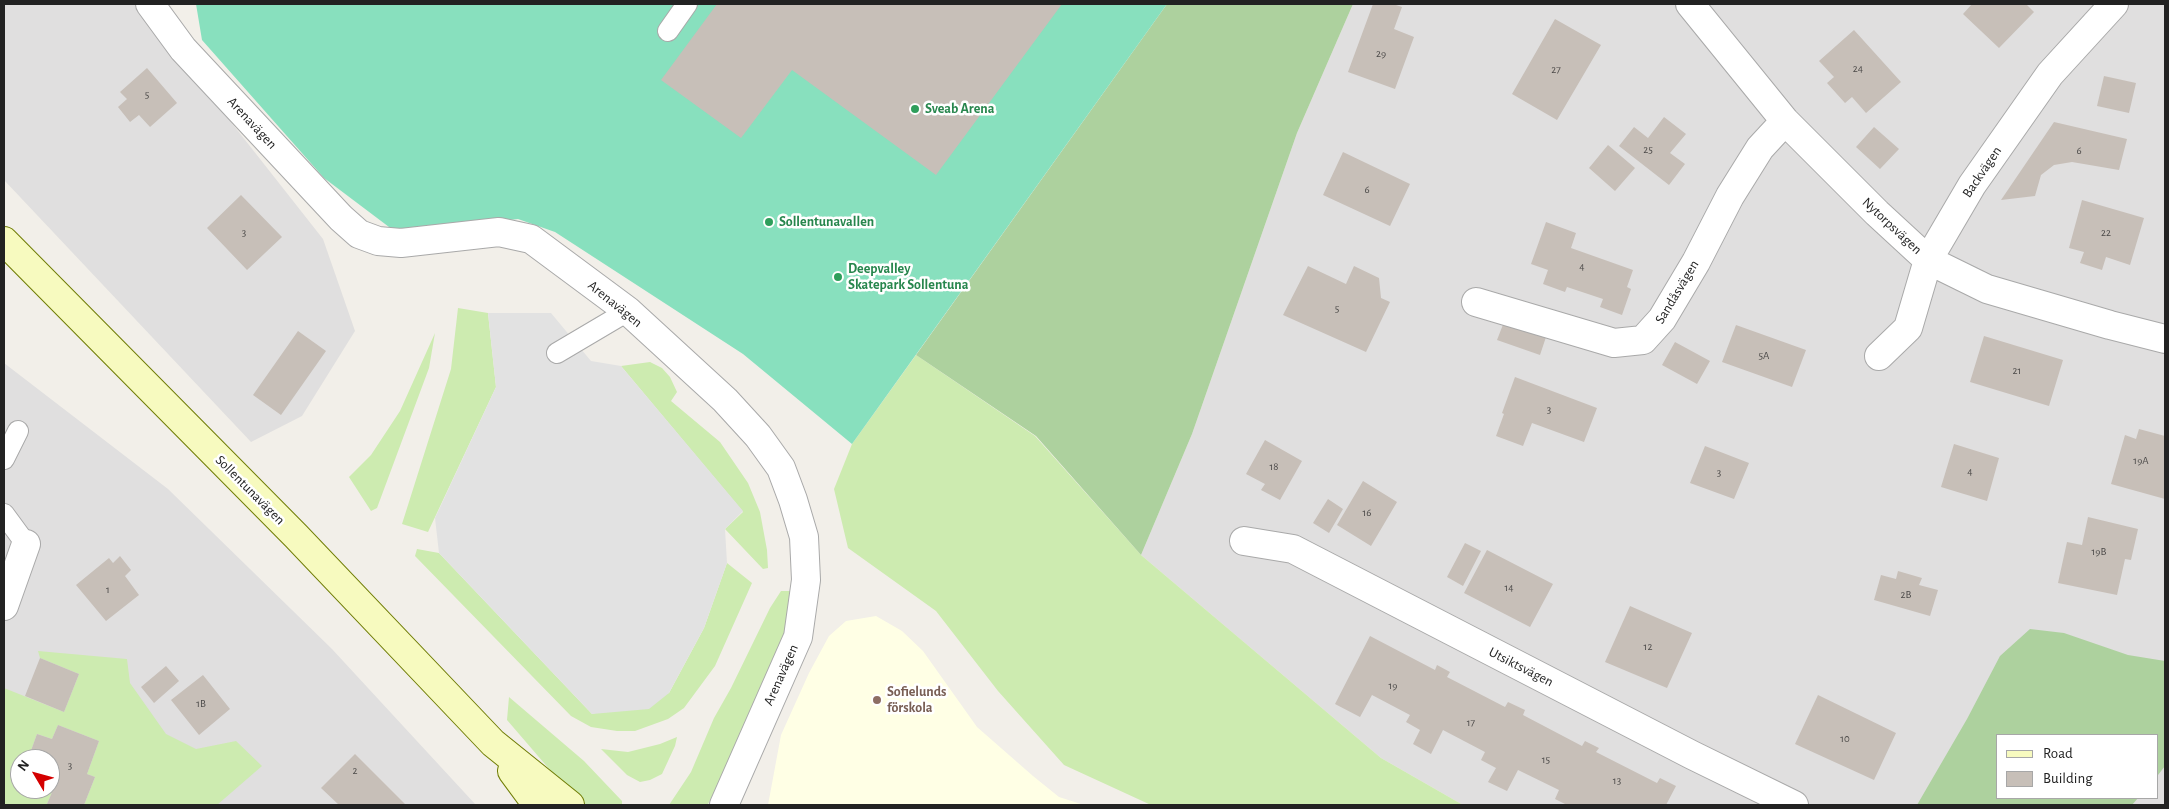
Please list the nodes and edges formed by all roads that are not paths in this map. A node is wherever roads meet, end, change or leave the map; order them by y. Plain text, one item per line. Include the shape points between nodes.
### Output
1 (150, 4) edge
2 (687, 4) edge
3 (1690, 4) edge
4 (2114, 4) edge
5 (668, 31) dead end
6 (1785, 121) junction
7 (4, 241) edge
8 (1928, 260) junction
9 (1476, 302) dead end
10 (628, 312) junction
11 (2165, 339) edge
12 (557, 353) dead end
13 (1879, 356) dead end
14 (18, 431) dead end
15 (4, 459) edge
16 (4, 514) edge
17 (1244, 541) dead end
18 (26, 544) joint
19 (4, 606) edge
20 (493, 743) junction
21 (537, 805) edge
22 (570, 805) edge
23 (724, 805) edge
24 (1794, 805) edge

1 - 10 street, Arenavägen via 183,49 359,234 378,241 401,243 499,232 531,239
2 - 5 lane
3 - 6 street, Nytorpsvägen
4 - 8 street, Backvägen via 2050,74 1972,185
6 - 8 street, Nytorpsvägen
6 - 9 street, Sandåsvägen via 1760,148 1662,319 1643,340 1614,343
7 - 20 street, Sollentunavägen via 296,536
8 - 11 street, Nytorpsvägen via 1987,289
8 - 13 street, Backvägen via 1908,328
10 - 12 lane
10 - 23 street, Arenavägen via 725,400 758,436 781,468 804,537 806,580 798,637
14 - 15 lane
16 - 18 lane
17 - 24 street, Utsiktsvägen via 1293,549
18 - 19 street
20 - 21 street, Sollentunavägen
20 - 22 street, Sollentunavägen

